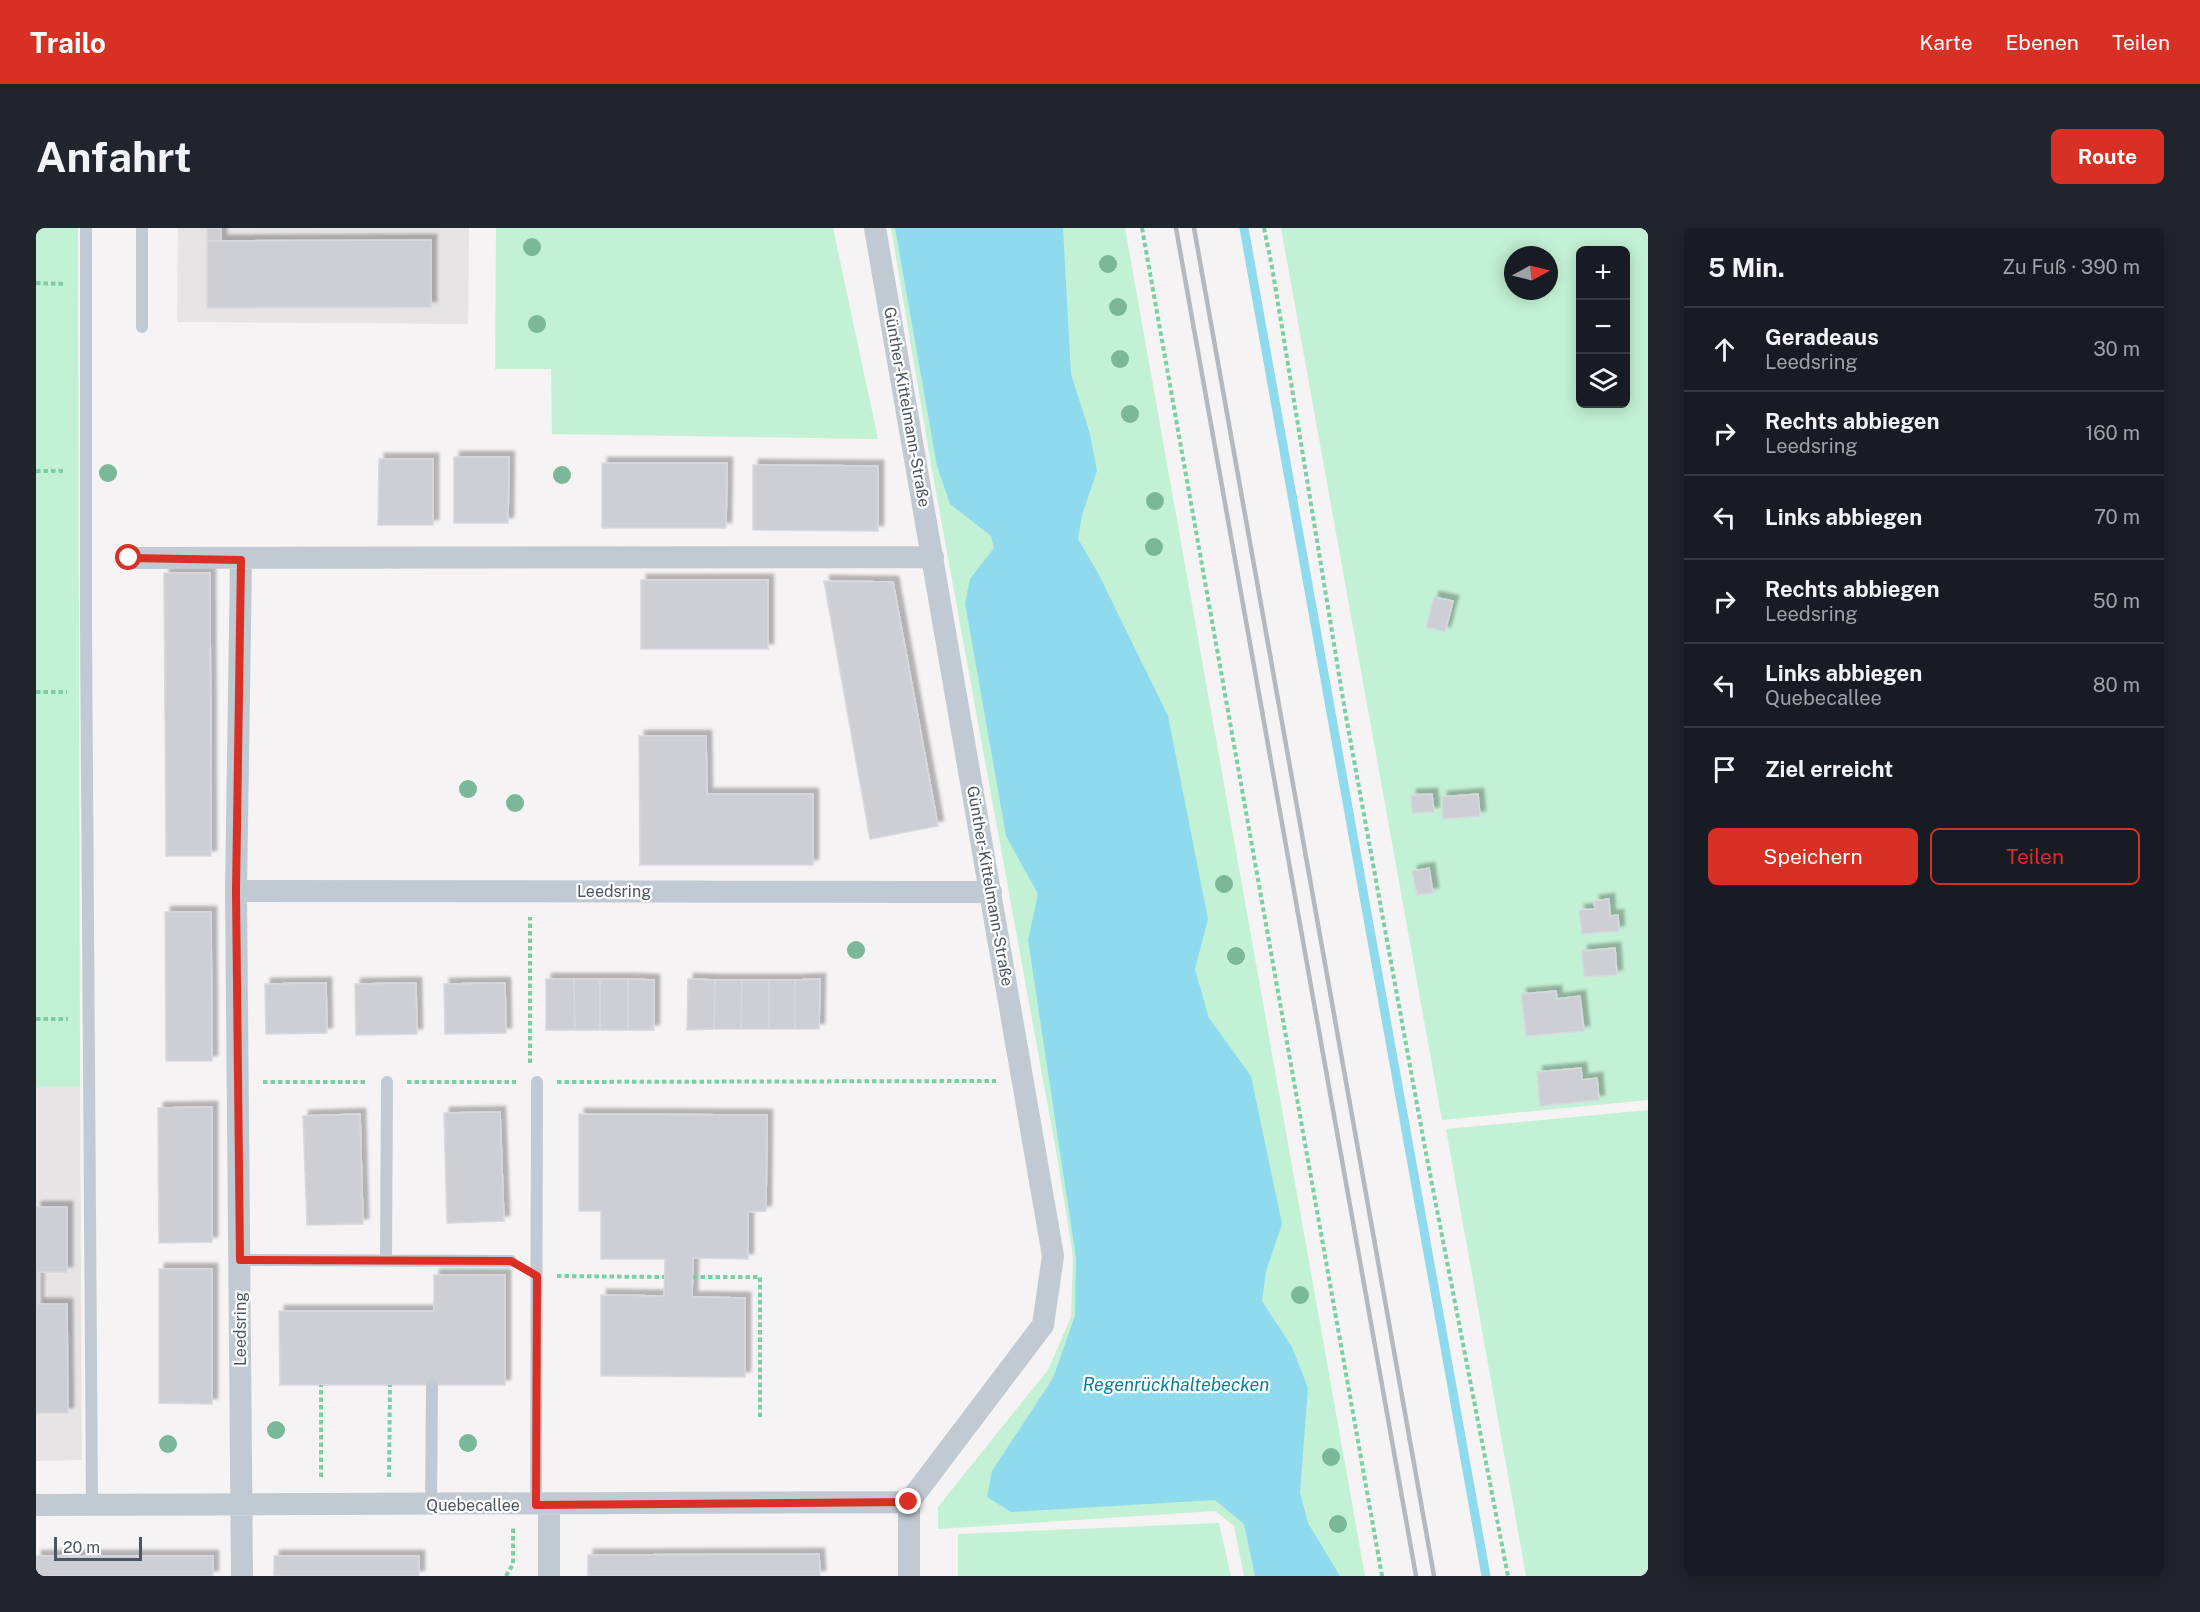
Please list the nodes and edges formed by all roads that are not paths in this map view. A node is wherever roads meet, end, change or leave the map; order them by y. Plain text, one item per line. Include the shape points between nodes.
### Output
1 (86, 228) edge
2 (142, 228) edge
3 (875, 228) edge
4 (142, 327) dead end
5 (933, 557) junction
6 (129, 558) dead end
7 (241, 560) junction
8 (236, 891) junction
9 (991, 892) junction
10 (387, 1082) road end
11 (533, 1082) road end
12 (240, 1260) junction
13 (386, 1260) junction
14 (511, 1261) dead end
15 (432, 1385) dead end
16 (909, 1502) junction
17 (242, 1504) junction
18 (36, 1505) edge
19 (92, 1505) junction
20 (431, 1505) junction
21 (533, 1505) junction
22 (242, 1576) edge
23 (549, 1576) edge
24 (909, 1576) edge

1 - 19 lane
2 - 4 lane
3 - 5 street, Günther-Kittelmann-Straße
5 - 7 street
5 - 9 street, Günther-Kittelmann-Straße
6 - 7 street
7 - 8 street, Leedsring
8 - 9 street, Leedsring
8 - 12 street, Leedsring
9 - 16 street, Günther-Kittelmann-Straße via 1053,1256 1043,1325
10 - 13 lane
11 - 21 lane via 537,1276
12 - 13 lane
12 - 17 street, Leedsring
13 - 14 lane
15 - 20 lane
16 - 21 street, Quebecallee
16 - 24 street
17 - 19 street, Quebecallee
17 - 20 street, Quebecallee
17 - 22 street, Leedsring
18 - 19 street, Quebecallee
20 - 21 street, Quebecallee
21 - 23 street

